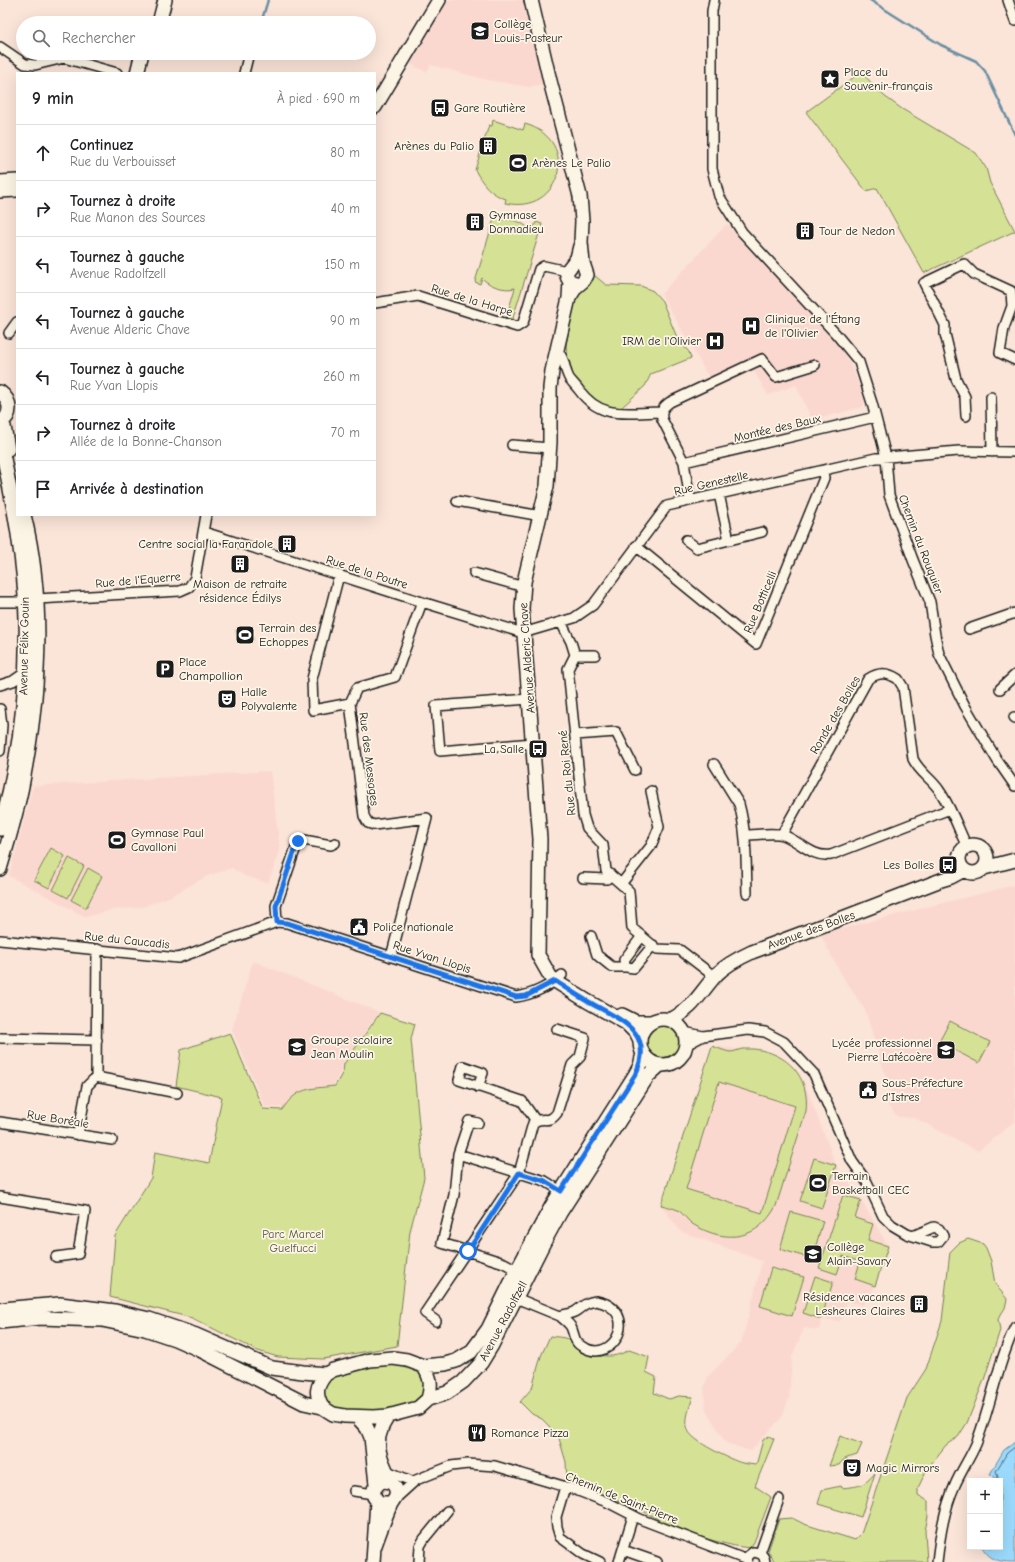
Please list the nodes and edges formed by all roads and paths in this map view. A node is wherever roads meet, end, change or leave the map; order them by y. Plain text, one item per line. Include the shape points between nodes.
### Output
1 (157, 0) edge
2 (165, 0) edge
3 (439, 0) edge
4 (531, 0) edge
5 (714, 0) edge
6 (1008, 0) edge
7 (153, 16) edge
8 (161, 16) edge
9 (1015, 21) edge
10 (0, 47) edge
11 (16, 58) edge
12 (19, 60) edge
13 (56, 60) edge
14 (71, 60) edge
15 (140, 60) edge
16 (148, 60) edge
17 (247, 60) edge
18 (114, 72) edge
19 (137, 72) edge
20 (145, 72) edge
21 (244, 72) edge
22 (376, 105) edge
23 (16, 181) edge
24 (0, 182) edge
25 (16, 190) edge
26 (0, 191) edge
27 (575, 273) junction
28 (376, 303) edge
29 (16, 323) edge
30 (9, 333) dead end
31 (557, 350) junction
32 (1015, 360) edge
33 (815, 365) dead end
34 (5, 397) edge
35 (991, 397) dead end
36 (661, 412) junction
37 (966, 416) dead end
38 (875, 417) junction
39 (7, 419) edge
40 (0, 439) edge
41 (512, 445) dead end
42 (550, 448) junction
43 (992, 452) junction
44 (1015, 452) edge
45 (886, 458) junction
46 (684, 462) junction
47 (823, 471) junction
48 (16, 483) edge
49 (719, 494) junction
50 (690, 500) junction
51 (457, 501) dead end
52 (24, 516) edge
53 (206, 516) edge
54 (541, 516) junction
55 (204, 532) junction
56 (762, 532) dead end
57 (686, 540) dead end
58 (729, 540) junction
59 (636, 546) junction
60 (474, 573) dead end
61 (339, 575) junction
62 (524, 587) junction
63 (31, 600) junction
64 (0, 602) edge
65 (422, 602) junction
66 (1015, 613) edge
67 (561, 622) junction
68 (969, 629) dead end
69 (523, 632) junction
70 (575, 655) junction
71 (595, 655) dead end
72 (26, 672) junction
73 (1015, 675) edge
74 (0, 685) edge
75 (1000, 689) dead end
76 (529, 699) junction
77 (350, 703) junction
78 (0, 709) edge
79 (575, 735) junction
80 (533, 743) junction
81 (0, 751) edge
82 (714, 764) dead end
83 (635, 770) dead end
84 (1015, 786) edge
85 (651, 791) dead end
86 (950, 809) junction
87 (0, 829) edge
88 (782, 834) junction
89 (745, 835) junction
90 (334, 843) dead end
91 (967, 847) junction
92 (1015, 853) edge
93 (986, 854) junction
94 (1015, 860) edge
95 (962, 866) junction
96 (984, 868) junction
97 (0, 869) edge
98 (610, 874) junction
99 (583, 878) dead end
100 (621, 884) junction
101 (747, 893) dead end
102 (273, 923) junction
103 (590, 936) dead end
104 (642, 936) junction
105 (0, 939) edge
106 (653, 946) junction
107 (97, 949) junction
108 (391, 957) junction
109 (626, 967) junction
110 (715, 977) junction
111 (558, 978) junction
112 (697, 1000) junction
113 (670, 1020) junction
114 (650, 1022) junction
115 (557, 1029) dead end
116 (684, 1036) junction
117 (0, 1038) edge
118 (97, 1040) junction
119 (641, 1046) junction
120 (660, 1065) junction
121 (96, 1077) junction
122 (478, 1087) dead end
123 (176, 1093) dead end
124 (536, 1121) junction
125 (0, 1122) edge
126 (478, 1123) dead end
127 (78, 1135) junction
128 (112, 1140) dead end
129 (458, 1154) junction
130 (519, 1173) junction
131 (561, 1191) junction
132 (0, 1197) edge
133 (913, 1236) dead end
134 (468, 1251) junction
135 (56, 1257) dead end
136 (517, 1270) junction
137 (516, 1298) junction
138 (0, 1310) edge
139 (560, 1316) junction
140 (436, 1321) dead end
141 (0, 1322) edge
142 (1015, 1328) edge
143 (423, 1366) junction
144 (326, 1374) junction
145 (428, 1399) junction
146 (322, 1407) junction
147 (388, 1416) junction
148 (357, 1417) junction
149 (387, 1471) junction
150 (413, 1480) junction
151 (393, 1484) junction
152 (566, 1487) junction
153 (354, 1491) dead end
154 (375, 1493) junction
155 (779, 1499) dead end
156 (392, 1502) junction
157 (447, 1511) dead end
158 (633, 1516) junction
159 (374, 1548) junction
160 (622, 1550) junction
161 (760, 1553) junction
162 (747, 1561) edge
163 (373, 1562) edge
164 (419, 1562) edge
165 (600, 1562) edge
166 (619, 1562) edge
167 (657, 1562) edge
168 (766, 1562) edge
169 (937, 1562) edge

1 - 7 main road
2 - 8 main road
3 - 22 main road
4 - 27 main road via 580,196 583,262
5 - 38 street, Chemin du Rouquier via 712,169 719,196 742,232 859,362
6 - 9 street
10 - 11 street
12 - 13 street via 25,64 35,65
14 - 18 street
15 - 19 main road
16 - 20 main road
17 - 21 street
23 - 24 main road
25 - 26 main road
27 - 28 street, Rue de la Harpe via 544,266 539,270 523,323 517,326 418,296
27 - 31 main road, Avenue Alderic Chave
29 - 30 street
31 - 36 street via 563,357 569,378 590,404 621,414
31 - 42 main road, Avenue Alderic Chave via 550,388
32 - 37 street via 1000,353 1004,328 1012,306 1011,291 978,276 964,264 924,283 945,325 956,379 965,397
33 - 36 street via 776,377 762,359 670,402
34 - 39 main road via 9,406
35 - 43 street
36 - 46 street via 662,419
38 - 45 street, Chemin du Rouquier
38 - 46 street, Montée des Baux
39 - 48 main road via 5,438
40 - 63 main road, Avenue Félix Gouin
41 - 42 street
42 - 54 main road, Avenue Alderic Chave via 547,486
43 - 44 street, Rue Genestelle
43 - 45 street, Rue Genestelle via 959,451
45 - 47 street, Rue Genestelle via 876,458
45 - 84 street, Chemin du Rouquier via 889,496 930,602 939,654 965,706
46 - 50 street
47 - 49 street, Rue Genestelle
47 - 59 street, Rue Botticelli via 824,478 756,644
49 - 50 street, Rue Genestelle
49 - 58 street
50 - 59 street, Rue Genestelle via 666,506
51 - 54 street
52 - 63 main road, Avenue Félix Gouin via 31,544
53 - 55 street, Rue de l'Equerre
54 - 62 main road, Avenue Alderic Chave
55 - 61 street, Rue de la Poutre
55 - 63 street, Rue de l'Equerre via 191,588 180,591
56 - 58 street
57 - 58 street via 697,548
59 - 67 street, Rue Genestelle via 594,605 574,618
60 - 62 street
61 - 65 street, Rue de la Poutre
61 - 77 street via 312,679 313,710
62 - 69 main road, Avenue Alderic Chave
63 - 64 street, Rue de l'Equerre
63 - 72 main road, Avenue Félix Gouin
63 - 97 main road, Avenue Félix Gouin via 36,686 24,775
65 - 69 street, Rue de la Poutre
65 - 77 street, Rue des Messages via 395,677 357,688
66 - 68 street
67 - 69 street, Rue Genestelle
67 - 70 street via 572,642
69 - 76 main road, Avenue Alderic Chave
70 - 71 street
70 - 79 street, Rue du Roi René via 568,669
72 - 74 street via 13,681
72 - 87 main road, Avenue Félix Gouin via 16,763
73 - 75 street
76 - 80 main road, Avenue Alderic Chave
76 - 80 street via 436,706 440,751
77 - 108 street, Rue des Messages via 364,816 368,823 374,825 426,818
78 - 81 street
79 - 83 street via 616,732
79 - 98 street, Rue du Roi René via 583,815 587,828 603,845 606,871
80 - 111 main road, Avenue Alderic Chave via 540,839 538,955 550,976
82 - 89 street via 739,804
85 - 100 street via 659,827 651,846
86 - 88 street via 831,855 816,854
86 - 88 street, Ronde des Bolles via 938,788 918,768 913,758 903,687 898,679 884,673 876,674 868,679
86 - 91 street, Ronde des Bolles
88 - 89 street
89 - 101 street
90 - 102 street via 298,841 276,906
91 - 93 main road via 982,848
91 - 95 main road via 960,853
92 - 93 main road via 994,856
93 - 96 main road
94 - 96 main road
95 - 96 main road via 973,873
95 - 110 main road, Avenue des Bolles via 951,877 752,952 728,964
98 - 99 street via 607,879
98 - 100 street
100 - 104 street via 629,891 632,928
102 - 107 street, Rue du Caucadis via 178,958
102 - 108 street, Rue Yvan Llopis via 287,923
103 - 109 street via 596,955 612,967
104 - 106 street
104 - 109 street via 624,960
105 - 107 street, Rue du Caucadis
106 - 109 street via 634,968
106 - 110 street via 657,949 680,950
107 - 118 street
108 - 111 street, Rue Yvan Llopis via 516,997 526,996
110 - 112 main road, Avenue des Bolles
111 - 114 main road, Avenue Alderic Chave via 628,1019
111 - 119 main road, Avenue Alderic Chave via 587,1001 626,1023 637,1034
112 - 113 main road, Avenue des Bolles
112 - 116 main road, Avenue des Bolles
113 - 114 main road
113 - 116 main road via 678,1024
114 - 119 main road via 643,1031
115 - 124 street via 585,1038 580,1057 572,1065 557,1113 553,1118
116 - 120 main road via 681,1057 675,1062
116 - 133 street via 748,1030 765,1032 784,1042 814,1074 852,1161 867,1182 883,1216 892,1225
117 - 118 street
118 - 121 street
119 - 120 main road via 648,1059
119 - 131 main road, Avenue Radolfzell via 640,1066
120 - 137 main road, Avenue Radolfzell via 648,1076 576,1188 543,1244
121 - 123 street
121 - 127 street via 87,1086
122 - 124 street via 522,1101
124 - 130 street via 533,1123
125 - 127 street, Rue Boréale
126 - 129 street via 469,1121
127 - 128 street, Rue Boréale
129 - 130 street
129 - 134 street via 454,1195 442,1243
130 - 131 street via 545,1181
130 - 134 street
131 - 136 main road, Avenue Radolfzell
132 - 135 street via 85,1211 78,1254
134 - 136 street
134 - 140 street via 426,1313
136 - 143 main road, Avenue Radolfzell via 488,1329 471,1352 456,1361
137 - 139 street
137 - 145 main road, Avenue Radolfzell via 481,1363 448,1393
138 - 144 main road, Avenue Radolfzell via 60,1304 115,1311 196,1335 272,1368
139 - 139 street via 571,1327 572,1335 584,1348 608,1348 619,1335 621,1327 617,1312 604,1303 588,1302 576,1311
141 - 146 main road, Avenue Radolfzell via 40,1318 102,1320 145,1329 200,1350 304,1403
142 - 169 street via 1007,1344 975,1444 948,1503 940,1534
143 - 144 main road, Avenue Radolfzell via 407,1360 370,1360
143 - 145 main road via 429,1374 431,1389
144 - 146 main road via 317,1388
145 - 147 main road, Avenue Radolfzell via 418,1408
146 - 148 main road, Avenue Radolfzell via 333,1414
147 - 148 main road, Avenue Radolfzell
147 - 149 main road via 379,1437 380,1455
148 - 154 main road via 371,1437
149 - 150 street
149 - 151 main road
150 - 151 street, Chemin de Saint-Pierre
150 - 152 street, Chemin de Saint-Pierre via 451,1466 468,1464 503,1468
150 - 156 street, Chemin de Saint-Pierre
151 - 154 main road via 383,1481
151 - 156 main road via 396,1494
152 - 158 street, Chemin de Saint-Pierre via 607,1502
152 - 165 street via 556,1517 560,1537 583,1554
153 - 154 street
154 - 156 main road via 384,1504
154 - 159 main road
155 - 161 street
156 - 159 main road
157 - 164 street via 420,1546
158 - 160 street
158 - 162 street, Chemin de Saint-Pierre
159 - 163 main road
160 - 166 street
160 - 167 street
161 - 162 street via 753,1552
161 - 168 street

